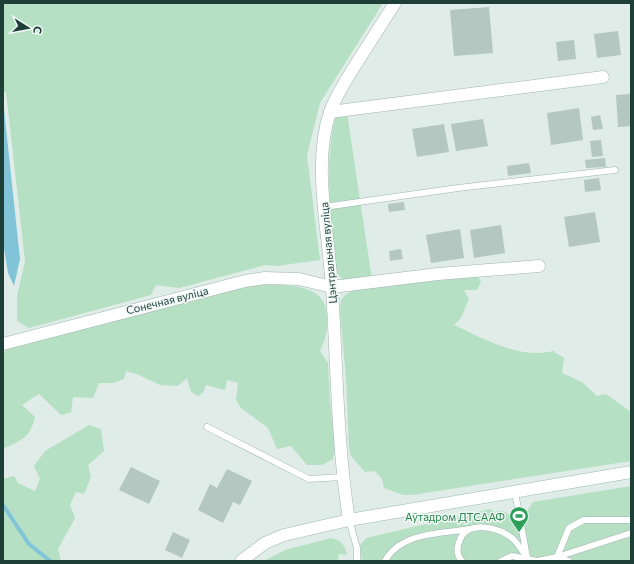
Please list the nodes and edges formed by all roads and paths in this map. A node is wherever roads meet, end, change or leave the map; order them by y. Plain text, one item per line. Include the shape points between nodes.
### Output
1 (395, 3) edge
2 (603, 76) dead end
3 (330, 112) junction
4 (615, 170) dead end
5 (324, 207) junction
6 (539, 266) dead end
7 (332, 288) junction
8 (3, 344) edge
9 (207, 427) dead end
10 (631, 472) edge
11 (342, 477) junction
12 (514, 492) junction
13 (349, 520) junction
14 (631, 520) edge
15 (470, 530) junction
16 (631, 533) edge
17 (245, 557) edge
18 (557, 557) junction
19 (528, 560) edge
20 (357, 561) edge
21 (385, 561) edge
22 (462, 561) edge
23 (501, 561) edge
24 (537, 561) edge
25 (569, 561) edge

1 - 3 street, Цэнтральная вуліца via 340,90
2 - 3 street
3 - 5 street, Цэнтральная вуліца via 324,142
4 - 5 lane
5 - 7 street, Цэнтральная вуліца
6 - 7 street via 438,274
7 - 8 street, Сонечная вуліца via 299,279 265,278 245,281
7 - 11 street, Цэнтральная вуліца
9 - 11 lane via 309,479
10 - 12 street
11 - 13 street, Цэнтральная вуліца
12 - 13 street
12 - 19 lane
13 - 17 street via 284,535 265,542
13 - 20 lane
14 - 18 lane via 584,520 569,528
15 - 19 lane via 497,530 512,538
15 - 21 lane via 403,541 392,550
15 - 22 lane via 460,539 457,549
16 - 18 lane
18 - 24 lane
18 - 25 lane
19 - 23 lane via 512,556
19 - 24 lane

